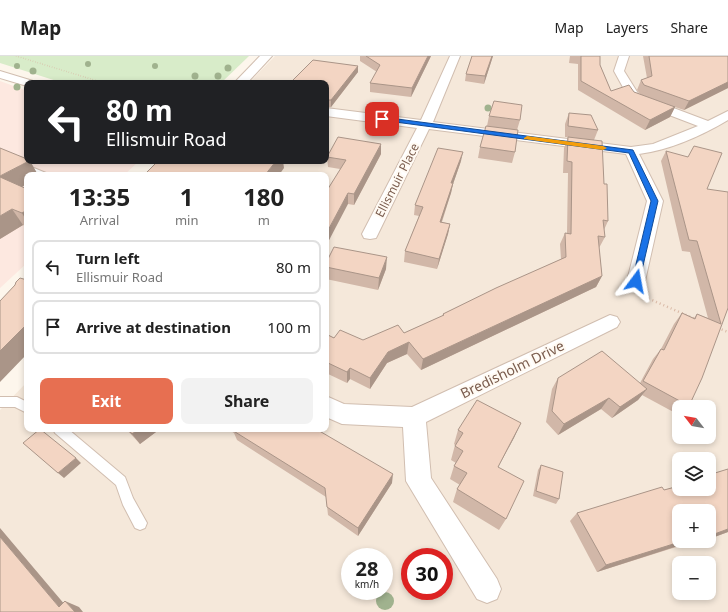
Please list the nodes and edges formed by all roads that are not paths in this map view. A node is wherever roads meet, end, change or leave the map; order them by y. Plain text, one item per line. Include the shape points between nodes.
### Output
1 (266, 56) edge
2 (455, 56) edge
3 (624, 56) edge
4 (0, 74) edge
5 (243, 80) edge
6 (24, 81) edge
7 (329, 112) edge
8 (728, 115) edge
9 (425, 125) junction
10 (709, 126) junction
11 (631, 151) junction
12 (0, 156) edge
13 (37, 172) edge
14 (370, 234) dead end
15 (636, 281) road end
16 (610, 322) dead end
17 (0, 402) edge
18 (24, 406) edge
19 (329, 408) edge
20 (414, 417) junction
21 (63, 432) edge
22 (140, 523) dead end
23 (487, 589) dead end

1 - 5 street
2 - 9 street, Ellismuir Place
3 - 10 street via 619,71 634,97
4 - 6 street
7 - 9 street
8 - 10 street
9 - 11 street
9 - 14 street, Ellismuir Place
10 - 11 street via 656,148
11 - 15 street via 655,201
12 - 13 lane
16 - 20 street, Bredisholm Drive
17 - 18 lane via 17,402
19 - 20 street, Bredisholm Drive via 342,414
20 - 23 street via 419,481
21 - 22 lane via 121,481

